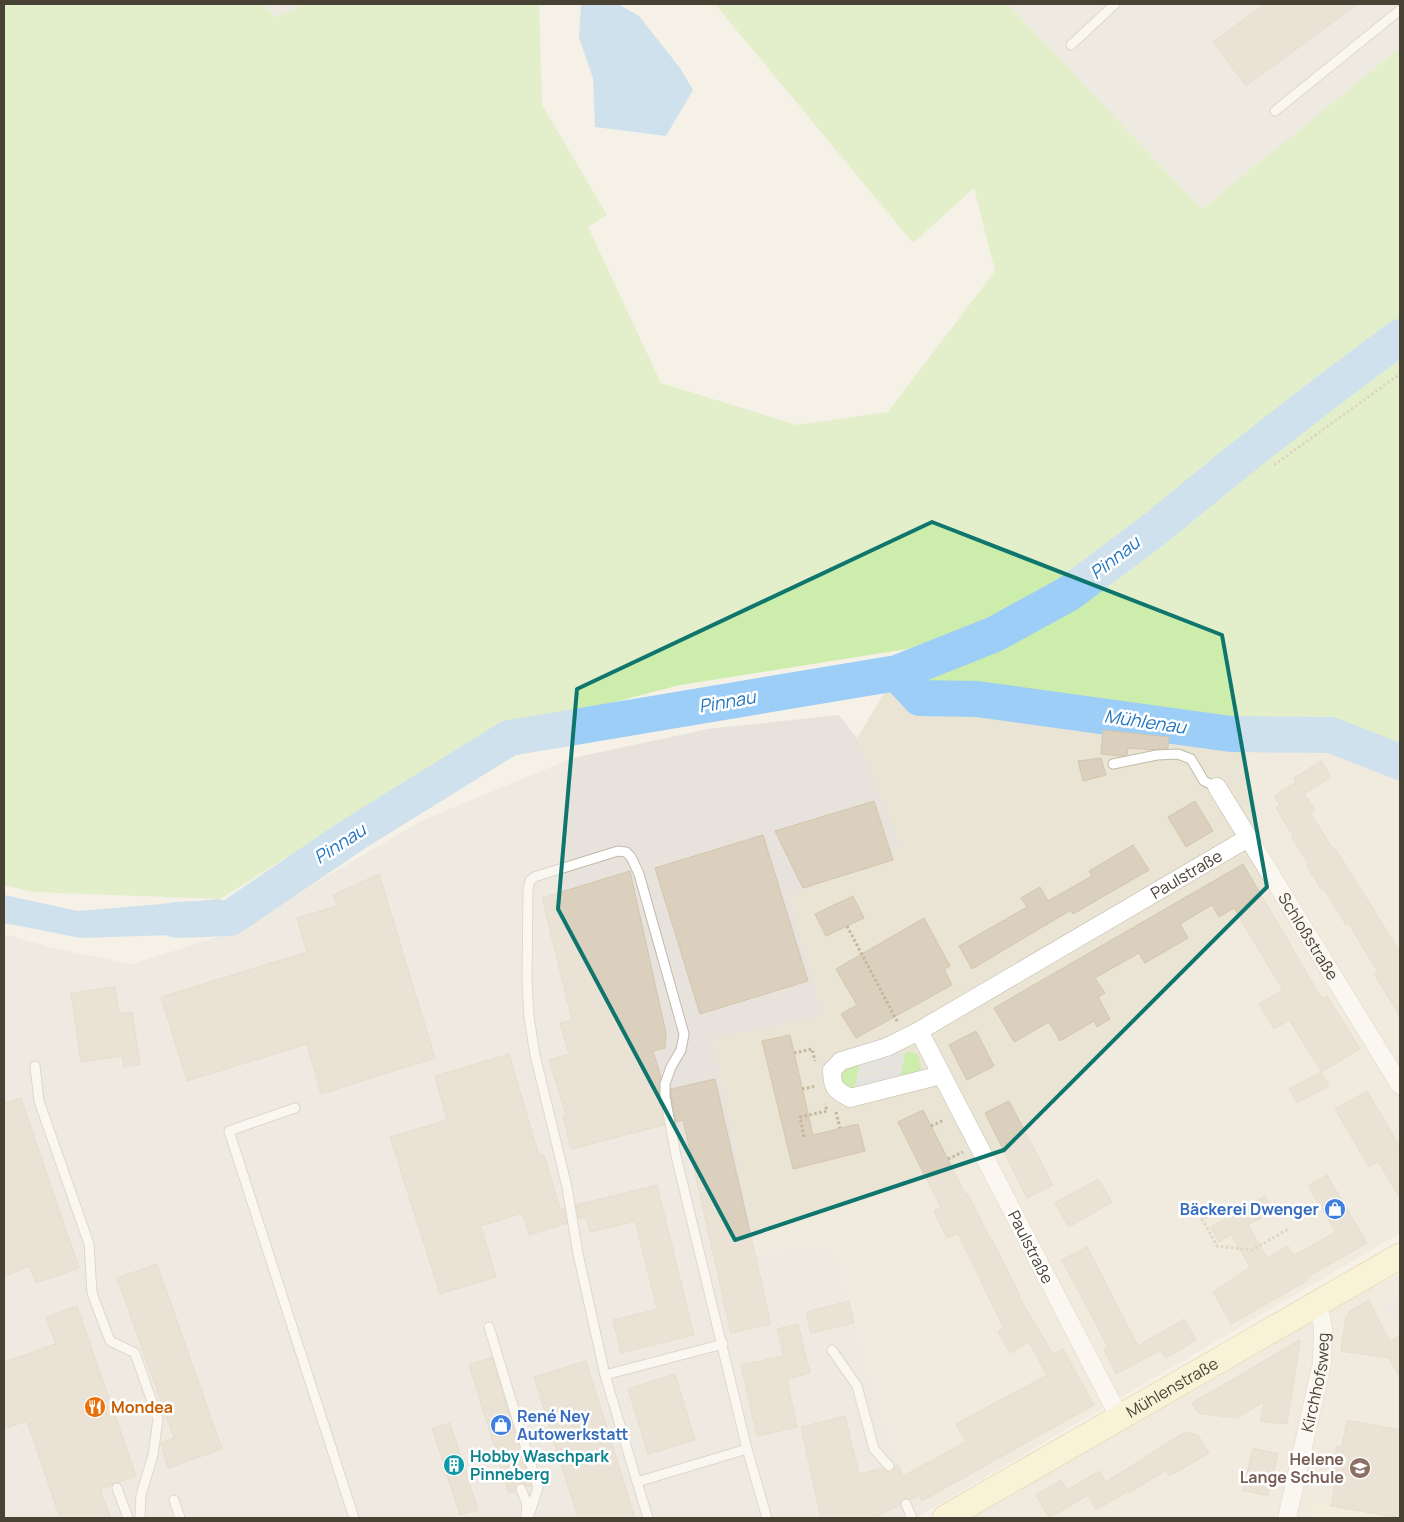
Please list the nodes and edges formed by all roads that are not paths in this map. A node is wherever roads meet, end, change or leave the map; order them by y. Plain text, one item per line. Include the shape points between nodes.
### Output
1 (1115, 4) edge
2 (1400, 10) edge
3 (1071, 45) dead end
4 (1275, 111) dead end
5 (1113, 764) dead end
6 (1217, 788) joint
7 (1248, 838) junction
8 (912, 1034) junction
9 (35, 1066) dead end
10 (941, 1075) junction
11 (1400, 1085) edge
12 (295, 1108) dead end
13 (1400, 1256) edge
14 (1316, 1305) junction
15 (489, 1327) dead end
16 (722, 1344) junction
17 (832, 1350) dead end
18 (605, 1375) junction
19 (1118, 1419) junction
20 (747, 1449) junction
21 (889, 1466) dead end
22 (637, 1482) junction
23 (117, 1488) dead end
24 (521, 1489) dead end
25 (174, 1500) dead end
26 (906, 1504) dead end
27 (128, 1518) edge
28 (140, 1518) edge
29 (180, 1518) edge
30 (354, 1518) edge
31 (527, 1518) edge
32 (648, 1518) edge
33 (766, 1518) edge
34 (912, 1518) edge
35 (945, 1518) edge
36 (1288, 1518) edge

1 - 3 lane
2 - 4 lane
5 - 6 lane via 1178,754 1191,759 1204,781
6 - 7 street, Schloßstraße
7 - 8 street, Paulstraße
7 - 11 street, Schloßstraße
8 - 10 street, Paulstraße
8 - 10 street, Paulstraße via 887,1047 841,1062 832,1070 832,1082 837,1092 850,1098
9 - 28 lane via 39,1102 89,1244 92,1293 110,1341 135,1353 158,1419 153,1455 141,1494
10 - 19 street, Paulstraße
12 - 30 lane via 229,1131
13 - 14 main road, Mühlenstraße
14 - 19 main road, Mühlenstraße
14 - 36 street, Kirchhofsweg via 1323,1328 1322,1363
15 - 31 lane via 538,1488
16 - 18 lane
16 - 18 lane via 676,1156 665,1096 664,1084 681,1050 684,1034 639,874 631,857 618,851 534,877 528,889 527,982 535,1055 567,1187
16 - 20 lane
17 - 21 lane via 857,1386 874,1449
18 - 22 lane
19 - 35 main road, Mühlenstraße
20 - 22 lane
20 - 33 lane
22 - 32 lane
23 - 27 lane
24 - 31 lane
25 - 29 lane
26 - 34 lane

